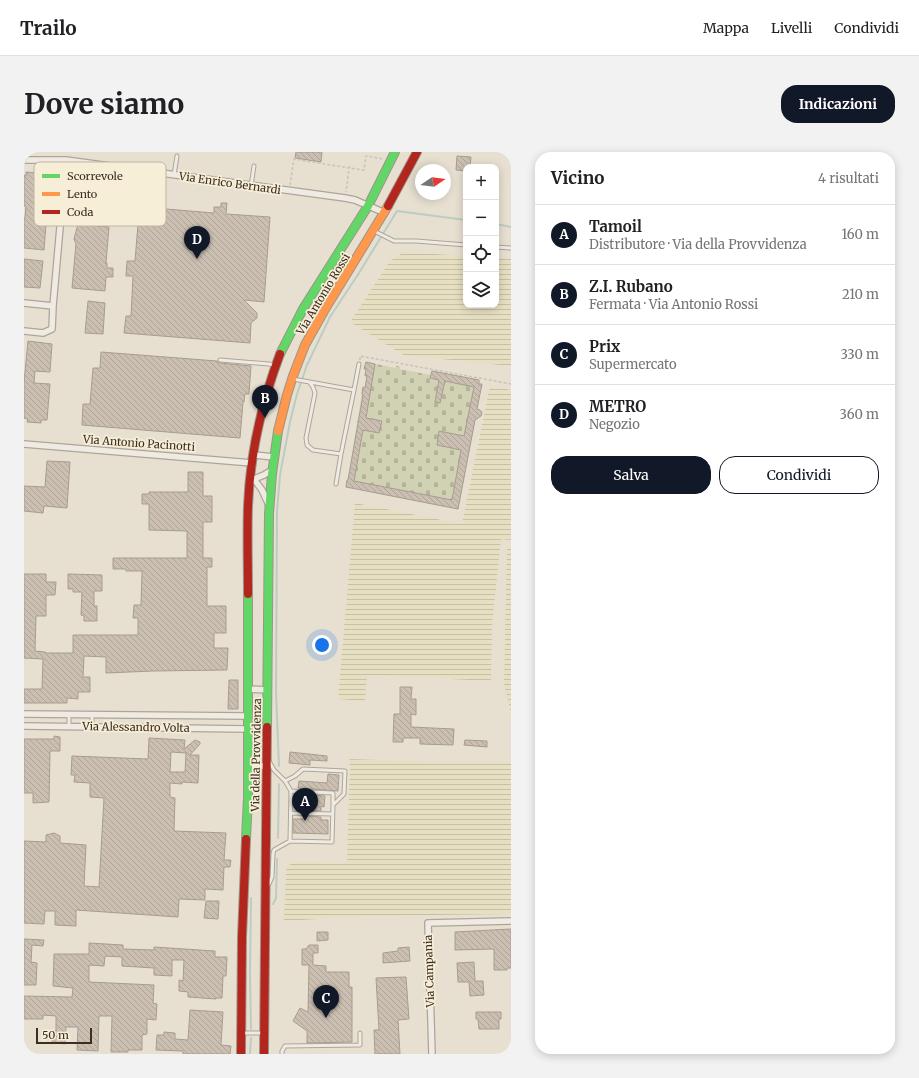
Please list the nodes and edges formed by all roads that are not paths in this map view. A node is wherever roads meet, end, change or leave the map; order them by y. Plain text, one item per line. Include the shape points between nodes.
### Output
1 (395, 152) edge
2 (417, 152) edge
3 (177, 156) dead end
4 (24, 160) edge
5 (66, 160) joint
6 (80, 162) edge
7 (254, 166) dead end
8 (166, 175) edge
9 (174, 176) junction
10 (252, 186) junction
11 (368, 206) junction
12 (385, 213) junction
13 (60, 226) edge
14 (377, 232) junction
15 (463, 245) edge
16 (499, 247) edge
17 (511, 248) edge
18 (24, 303) edge
19 (53, 306) junction
20 (24, 331) edge
21 (220, 360) dead end
22 (359, 364) road end
23 (275, 366) junction
24 (296, 380) junction
25 (308, 382) junction
26 (354, 390) junction
27 (24, 444) edge
28 (341, 454) junction
29 (274, 458) junction
30 (253, 459) junction
31 (272, 470) junction
32 (252, 479) junction
33 (336, 484) dead end
34 (269, 506) junction
35 (247, 689) junction
36 (268, 690) junction
37 (24, 714) edge
38 (69, 715) junction
39 (92, 715) junction
40 (247, 716) junction
41 (24, 726) edge
42 (69, 726) junction
43 (92, 726) junction
44 (248, 729) junction
45 (267, 756) junction
46 (247, 766) junction
47 (267, 766) junction
48 (285, 781) junction
49 (291, 791) junction
50 (333, 805) junction
51 (291, 813) junction
52 (332, 814) junction
53 (290, 841) junction
54 (265, 895) junction
55 (511, 921) edge
56 (241, 1033) junction
57 (264, 1033) junction
58 (360, 1033) dead end
59 (242, 1054) edge
60 (264, 1054) edge
61 (282, 1054) edge
62 (432, 1054) edge

1 - 11 main road, Via Antonio Rossi
2 - 12 main road, Via Antonio Rossi
3 - 9 lane
4 - 5 street, Via Enrico Bernardi
5 - 6 street, Via Enrico Bernardi
7 - 10 lane
8 - 9 street, Via Enrico Bernardi
9 - 10 street, Via Enrico Bernardi
10 - 11 street, Via Enrico Bernardi via 350,199
11 - 12 street, Via Enrico Bernardi
11 - 23 main road, Via Antonio Rossi via 294,324
12 - 14 main road, Via Antonio Rossi
13 - 19 street
14 - 15 lane via 394,241
14 - 24 main road, Via Antonio Rossi via 312,332 299,358
16 - 17 lane
18 - 19 street
19 - 20 street via 52,329 43,333
21 - 23 lane
22 - 26 lane
23 - 30 main road, Via Antonio Rossi via 260,420
24 - 25 lane
24 - 29 main road, Via Antonio Rossi via 281,417
25 - 26 lane
25 - 28 lane via 313,386 314,393 307,445 313,450
26 - 28 lane
27 - 30 street, Via Antonio Pacinotti
28 - 33 lane
29 - 30 street, Via Antonio Pacinotti
29 - 31 main road, Via della Provvidenza
30 - 32 main road
31 - 32 street via 264,476
31 - 34 main road, Via della Provvidenza
32 - 34 street via 262,490
32 - 35 main road, Via della Provvidenza via 248,507
34 - 36 main road, Via della Provvidenza
35 - 36 street
35 - 40 main road, Via della Provvidenza
36 - 45 main road, Via della Provvidenza
37 - 38 street, Via Alessandro Volta
38 - 39 street, Via Alessandro Volta
38 - 42 lane
39 - 40 street, Via Alessandro Volta
39 - 43 lane
40 - 44 main road, Via della Provvidenza
41 - 42 street, Via Alessandro Volta
42 - 43 street, Via Alessandro Volta
43 - 44 street, Via Alessandro Volta
44 - 46 main road, Via della Provvidenza
45 - 47 main road, Via della Provvidenza
45 - 48 lane via 274,770
46 - 47 street
46 - 56 main road, Via della Provvidenza
47 - 54 main road, Via della Provvidenza
48 - 49 lane
48 - 50 lane via 303,769 345,771 344,794
49 - 50 lane via 333,794
49 - 51 lane
50 - 52 lane
51 - 52 lane
51 - 53 lane
52 - 53 lane via 332,842
53 - 54 lane via 274,850 272,877
54 - 57 main road, Via della Provvidenza
55 - 62 street, Via Campania via 428,923
56 - 57 lane
56 - 59 main road, Via della Provvidenza
57 - 60 main road, Via della Provvidenza
58 - 61 lane via 360,1045 285,1046

